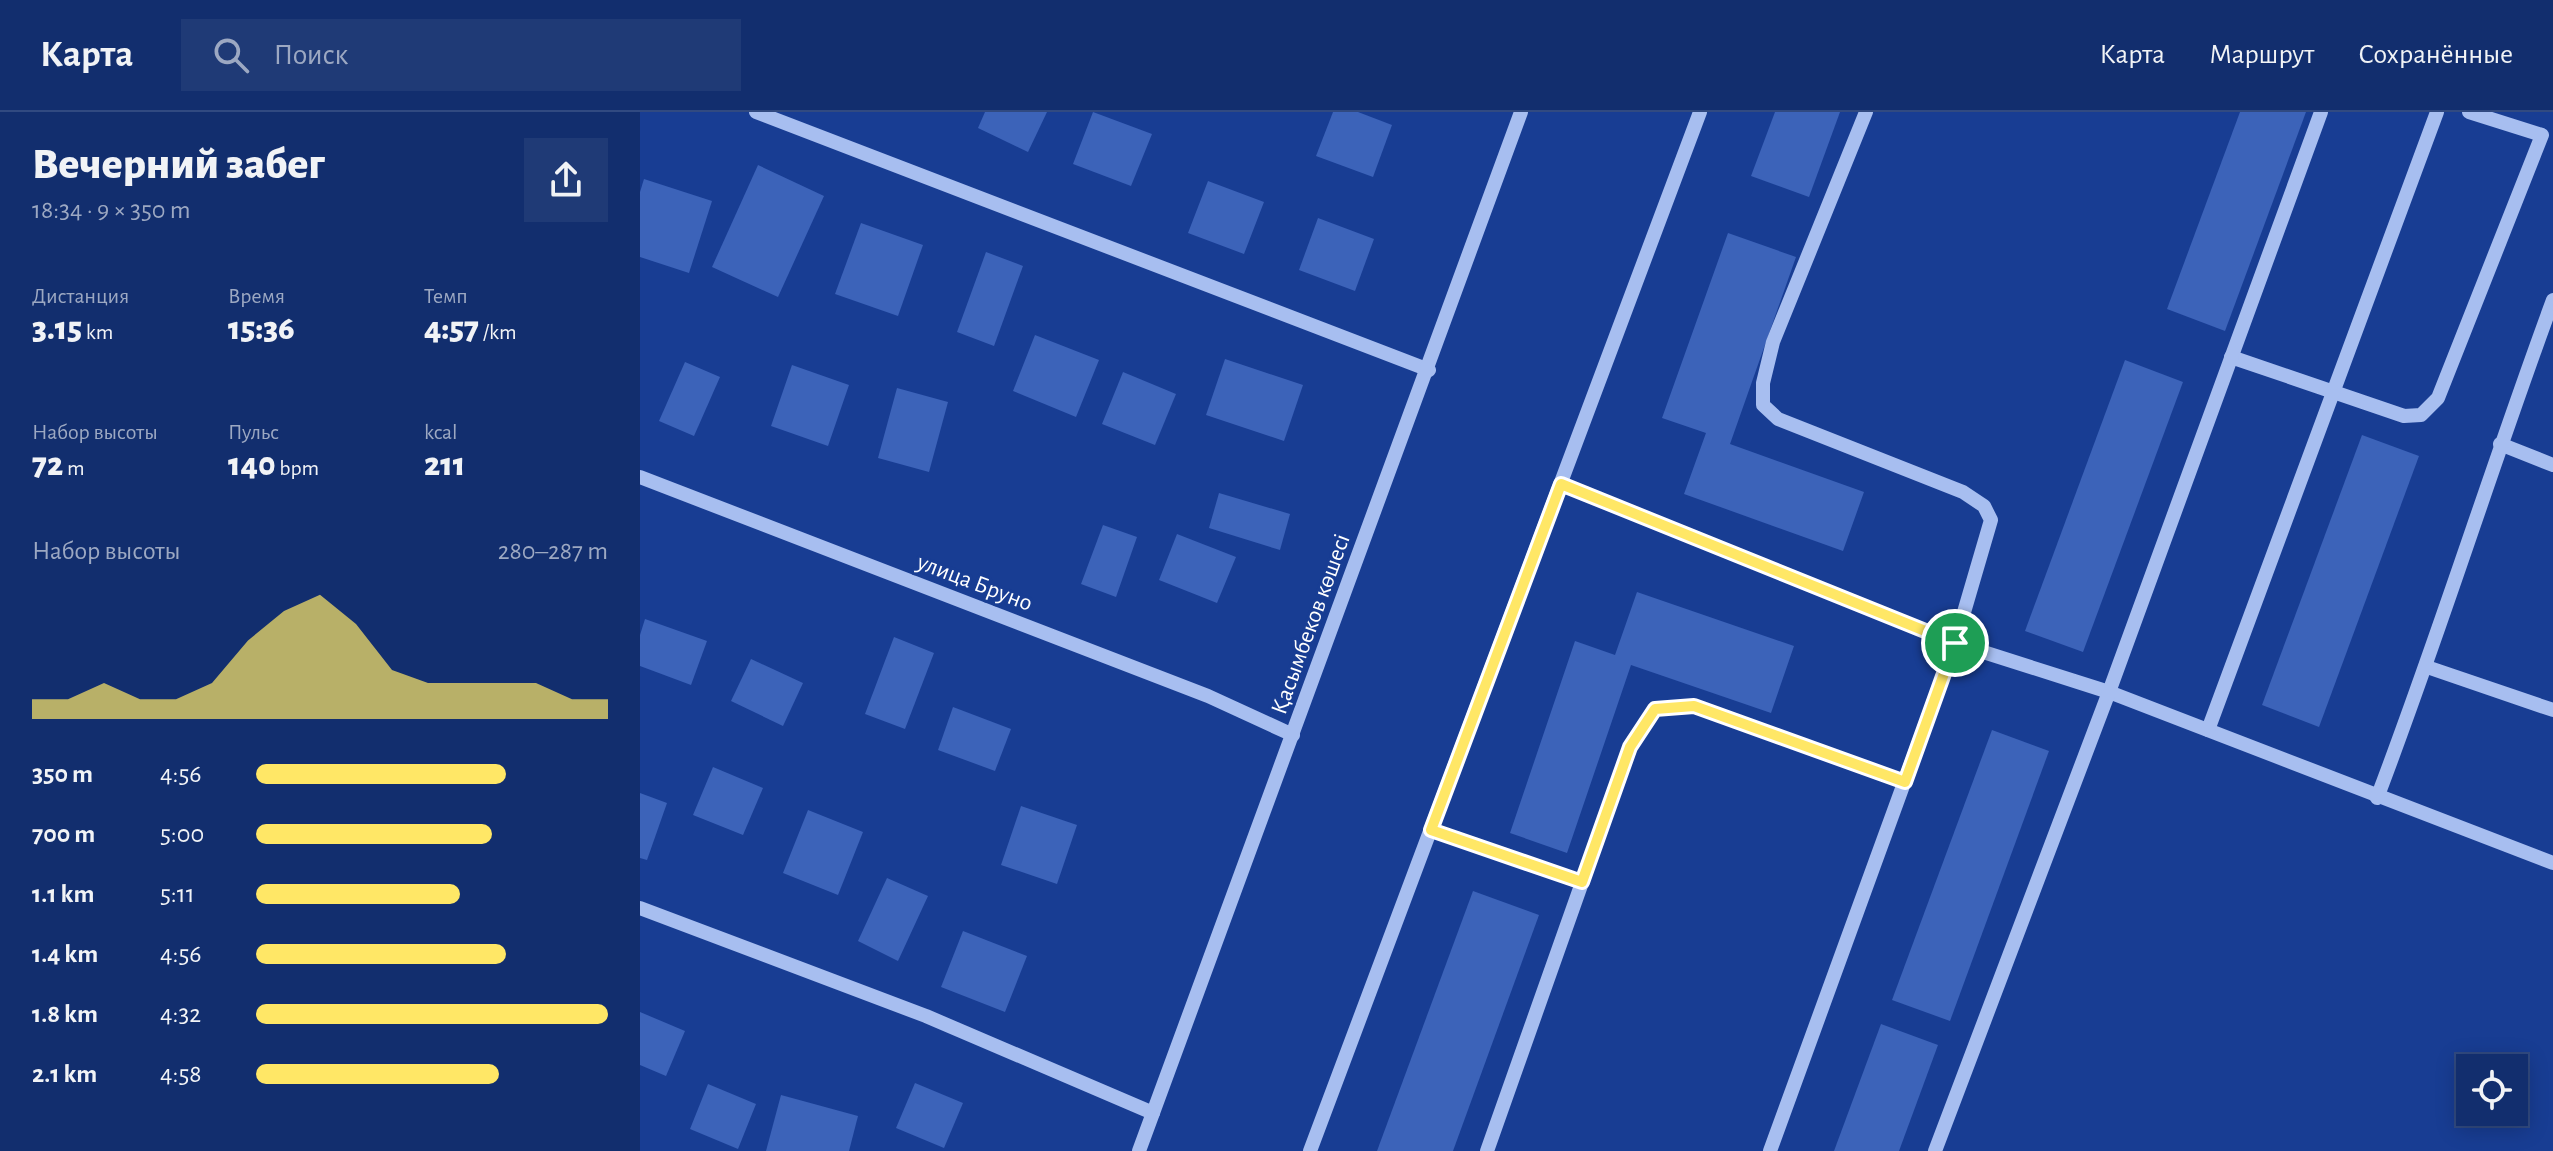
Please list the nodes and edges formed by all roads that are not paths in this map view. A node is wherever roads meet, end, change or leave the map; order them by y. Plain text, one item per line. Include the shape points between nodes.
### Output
1 (756, 112) edge
2 (1521, 112) edge
3 (1700, 112) edge
4 (1866, 112) edge
5 (2321, 112) edge
6 (2437, 112) edge
7 (2469, 112) edge
8 (2548, 138) edge
9 (2553, 300) edge
10 (2231, 357) junction
11 (1429, 370) junction
12 (2334, 389) junction
13 (2500, 444) junction
14 (2553, 465) edge
15 (640, 477) edge
16 (1561, 484) junction
17 (1955, 643) junction
18 (2427, 667) junction
19 (2109, 692) junction
20 (2553, 710) edge
21 (2208, 730) junction
22 (1293, 735) junction
23 (1905, 782) junction
24 (2377, 798) junction
25 (1431, 830) junction
26 (2553, 863) edge
27 (1582, 882) junction
28 (640, 908) edge
29 (1153, 1113) junction
30 (1139, 1151) edge
31 (1310, 1151) edge
32 (1487, 1151) edge
33 (1770, 1151) edge
34 (1935, 1151) edge

1 - 11 street
2 - 11 street, Қасымбеков көшесі
3 - 16 street
4 - 17 street via 1773,342 1763,405 1778,419 1963,492 1984,506 1991,520
5 - 10 street
6 - 12 street
7 - 8 street
8 - 12 street via 2438,398 2421,415 2404,416
9 - 13 street
10 - 12 street
10 - 19 street
11 - 22 street, Қасымбеков көшесі
12 - 21 street
13 - 14 street
13 - 18 street
15 - 22 street, улица Бруно via 1208,696
16 - 17 street
16 - 25 street
17 - 19 street
17 - 23 street
18 - 20 street
18 - 24 street
19 - 21 street
19 - 34 street
21 - 24 street
22 - 29 street, Қасымбеков көшесі
23 - 27 street via 1694,706 1655,709 1630,747
23 - 33 street
24 - 26 street
25 - 27 street
25 - 31 street
27 - 32 street
28 - 29 street via 926,1016
29 - 30 street, Қасымбеков көшесі

